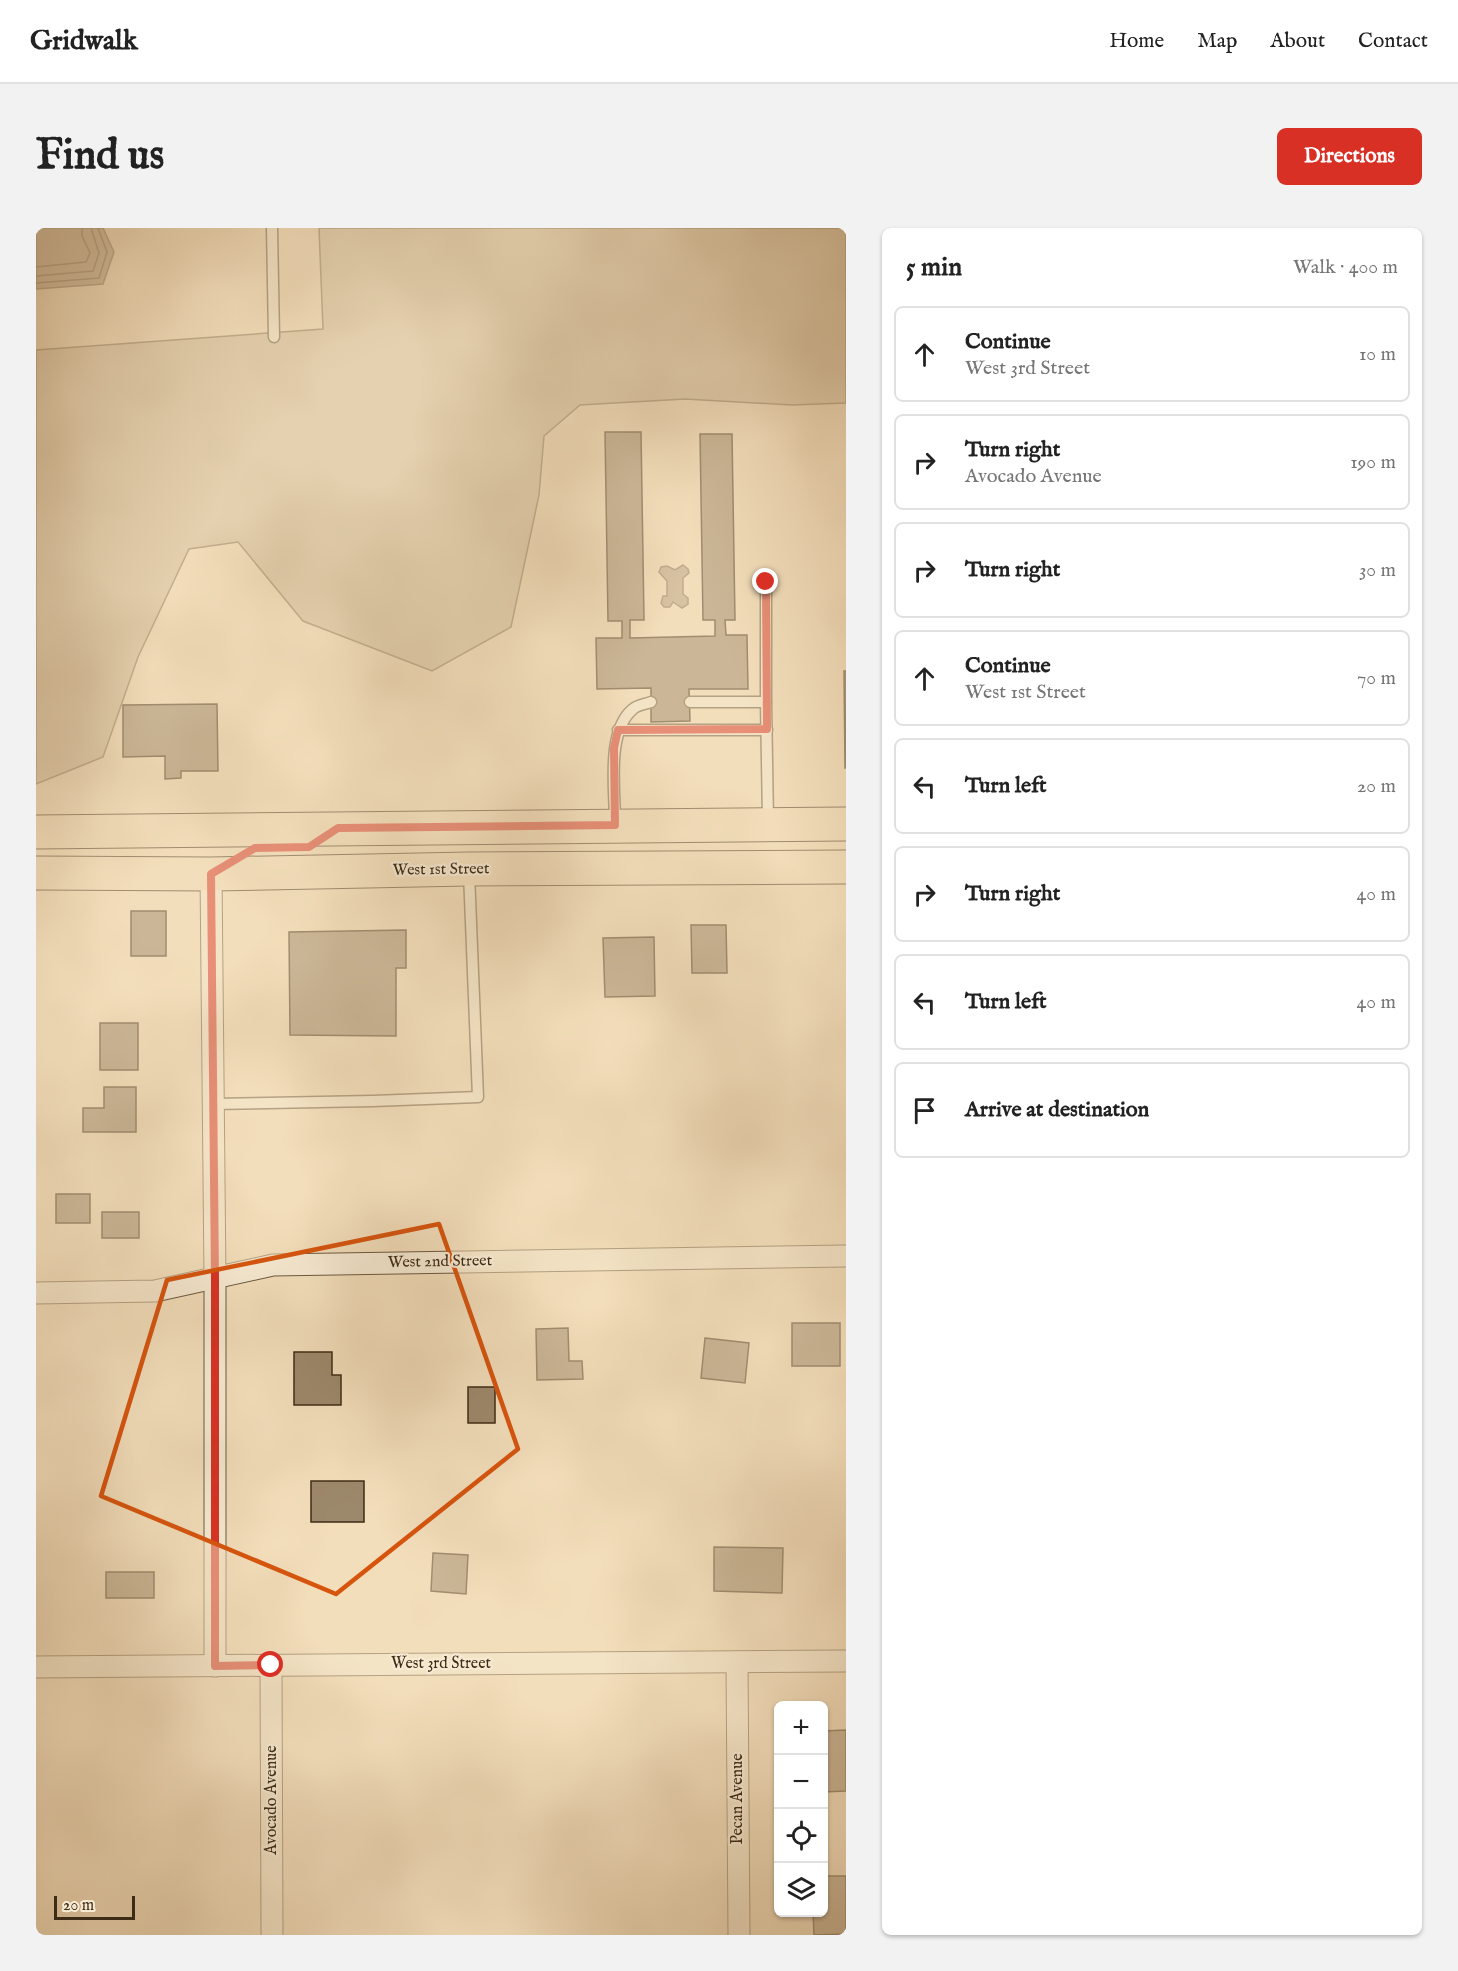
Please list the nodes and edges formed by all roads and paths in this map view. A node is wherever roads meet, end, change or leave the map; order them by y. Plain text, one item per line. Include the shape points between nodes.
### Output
1 (272, 228) edge
2 (274, 337) dead end
3 (766, 582) dead end
4 (651, 702) dead end
5 (690, 702) dead end
6 (766, 702) junction
7 (767, 729) junction
8 (618, 730) junction
9 (768, 824) junction
10 (846, 824) edge
11 (615, 825) junction
12 (338, 828) junction
13 (36, 832) edge
14 (846, 867) edge
15 (469, 869) junction
16 (36, 873) edge
17 (211, 874) junction
18 (213, 1104) junction
19 (846, 1256) edge
20 (215, 1279) junction
21 (36, 1293) edge
22 (846, 1661) edge
23 (737, 1662) junction
24 (271, 1665) junction
25 (215, 1666) junction
26 (36, 1667) edge
27 (272, 1935) edge
28 (739, 1935) edge

1 - 2 lane
3 - 6 lane
4 - 8 lane via 634,708
5 - 6 lane
6 - 7 lane
7 - 8 lane
7 - 9 lane
8 - 11 lane via 614,748
9 - 10 main road
9 - 11 main road
11 - 12 main road
12 - 13 main road
12 - 17 main road via 309,847 255,848
14 - 15 main road, West 1st Street
15 - 17 main road, West 1st Street
15 - 18 lane via 478,1097
16 - 17 main road, West 1st Street
17 - 18 street
18 - 20 street
19 - 20 street, West 2nd Street via 273,1265
20 - 21 street, West 2nd Street via 155,1291
20 - 25 street
22 - 23 street, West 3rd Street
23 - 24 street, West 3rd Street
23 - 28 street, Pecan Avenue
24 - 25 street, West 3rd Street
24 - 27 street, Avocado Avenue
25 - 26 street, West 3rd Street

